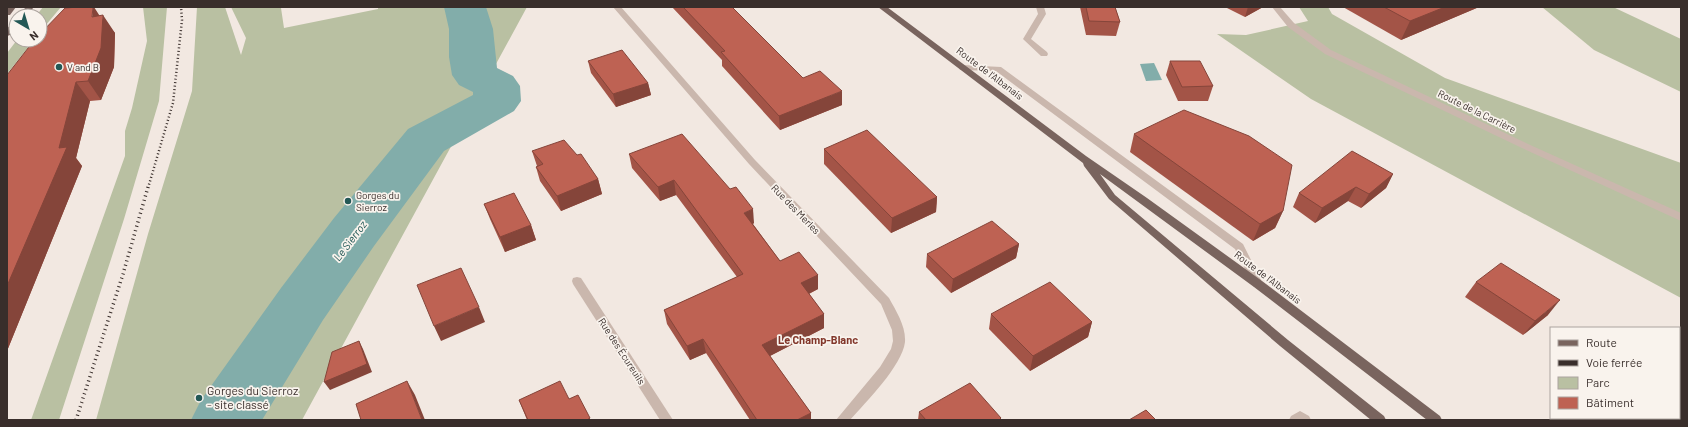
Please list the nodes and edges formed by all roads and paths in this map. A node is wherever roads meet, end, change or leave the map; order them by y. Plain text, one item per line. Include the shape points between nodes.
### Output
1 (12, 7) edge
2 (617, 7) edge
3 (882, 7) edge
4 (1040, 7) edge
5 (1276, 7) edge
6 (7, 13) edge
7 (1044, 54) dead end
8 (963, 68) junction
9 (1083, 158) junction
10 (1681, 217) edge
11 (577, 281) dead end
12 (1258, 284) junction
13 (667, 420) edge
14 (842, 420) edge
15 (1295, 420) edge
16 (1305, 420) edge
17 (1380, 420) edge
18 (1436, 420) edge

1 - 6 main road
2 - 14 street, Rue des Merles via 752,162 885,301 896,321 899,343 888,367
3 - 8 main road, Route de l'Albanais
4 - 7 street via 1042,14 1027,39
5 - 10 street, Route de la Carrière via 1291,25 1328,52
8 - 9 main road, Route de l'Albanais
8 - 12 street via 998,68 1239,247
9 - 12 main road, Route de l'Albanais
9 - 17 main road, Route de l'Albanais via 1112,198
11 - 13 street, Rue des Écureuils
12 - 18 main road, Route de l'Albanais
15 - 16 street via 1300,416

